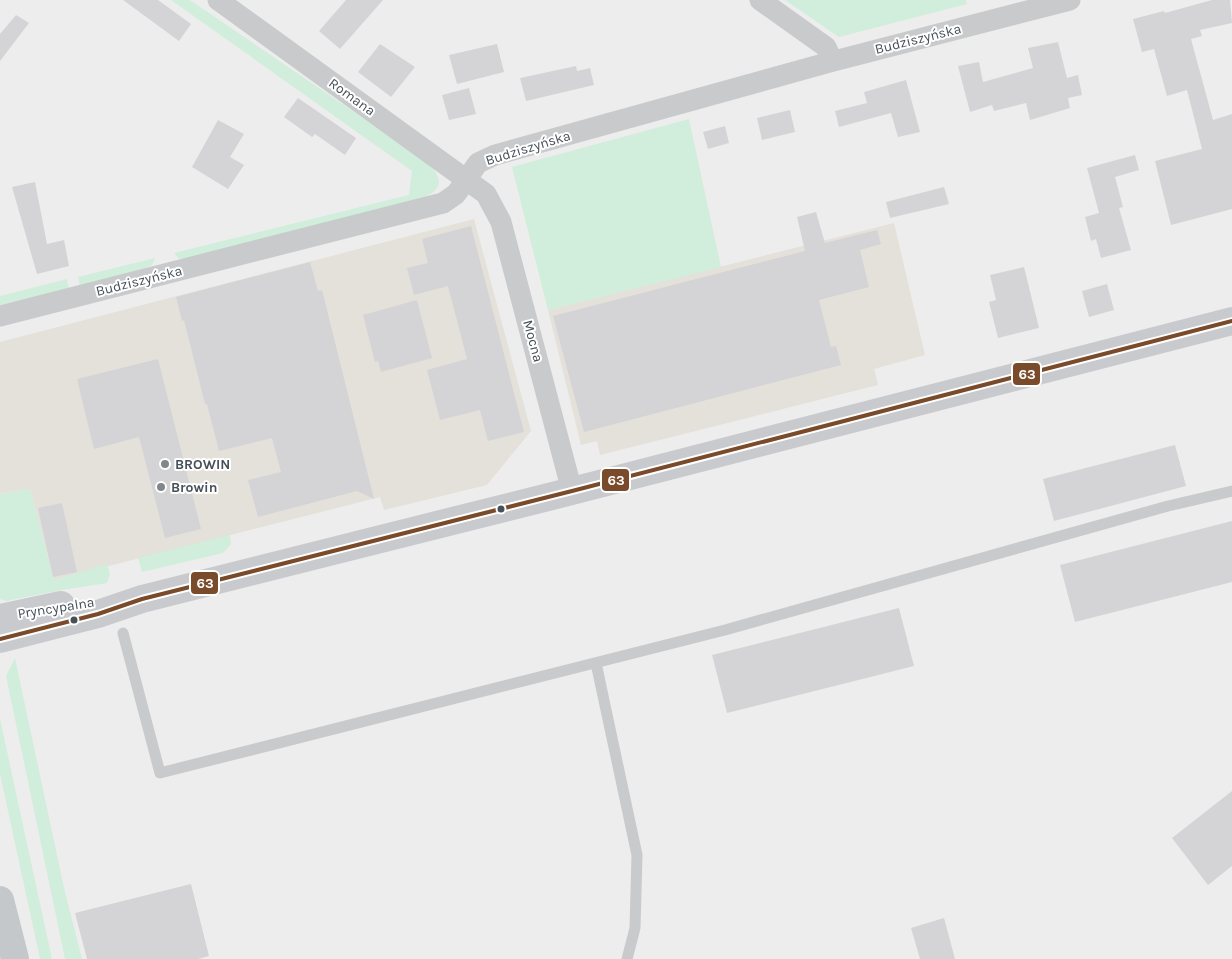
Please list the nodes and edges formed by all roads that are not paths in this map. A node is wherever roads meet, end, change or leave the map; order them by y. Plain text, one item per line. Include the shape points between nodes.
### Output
1 (218, 0) edge
2 (760, 0) edge
3 (1070, 0) edge
4 (830, 62) junction
5 (467, 180) junction
6 (486, 194) joint
7 (0, 316) edge
8 (1232, 322) edge
9 (572, 491) junction
10 (1232, 491) edge
11 (142, 599) junction
12 (0, 618) edge
13 (123, 633) dead end
14 (0, 639) edge
15 (596, 663) junction
16 (0, 900) edge
17 (15, 959) edge
18 (627, 959) edge

1 - 5 street, Romana
2 - 4 street via 826,47
3 - 4 street, Budziszyńska
4 - 5 street, Budziszyńska via 495,155 478,163
5 - 6 street, Romana
5 - 7 street, Budziszyńska via 443,203
6 - 9 street, Mocna via 501,222
8 - 9 street, Pryncypalna
9 - 11 street, Pryncypalna
10 - 15 lane
11 - 12 street, Pryncypalna via 82,601
11 - 14 street, Pryncypalna via 98,614
13 - 15 lane via 160,772
15 - 18 lane via 637,855 635,928
16 - 17 main road

